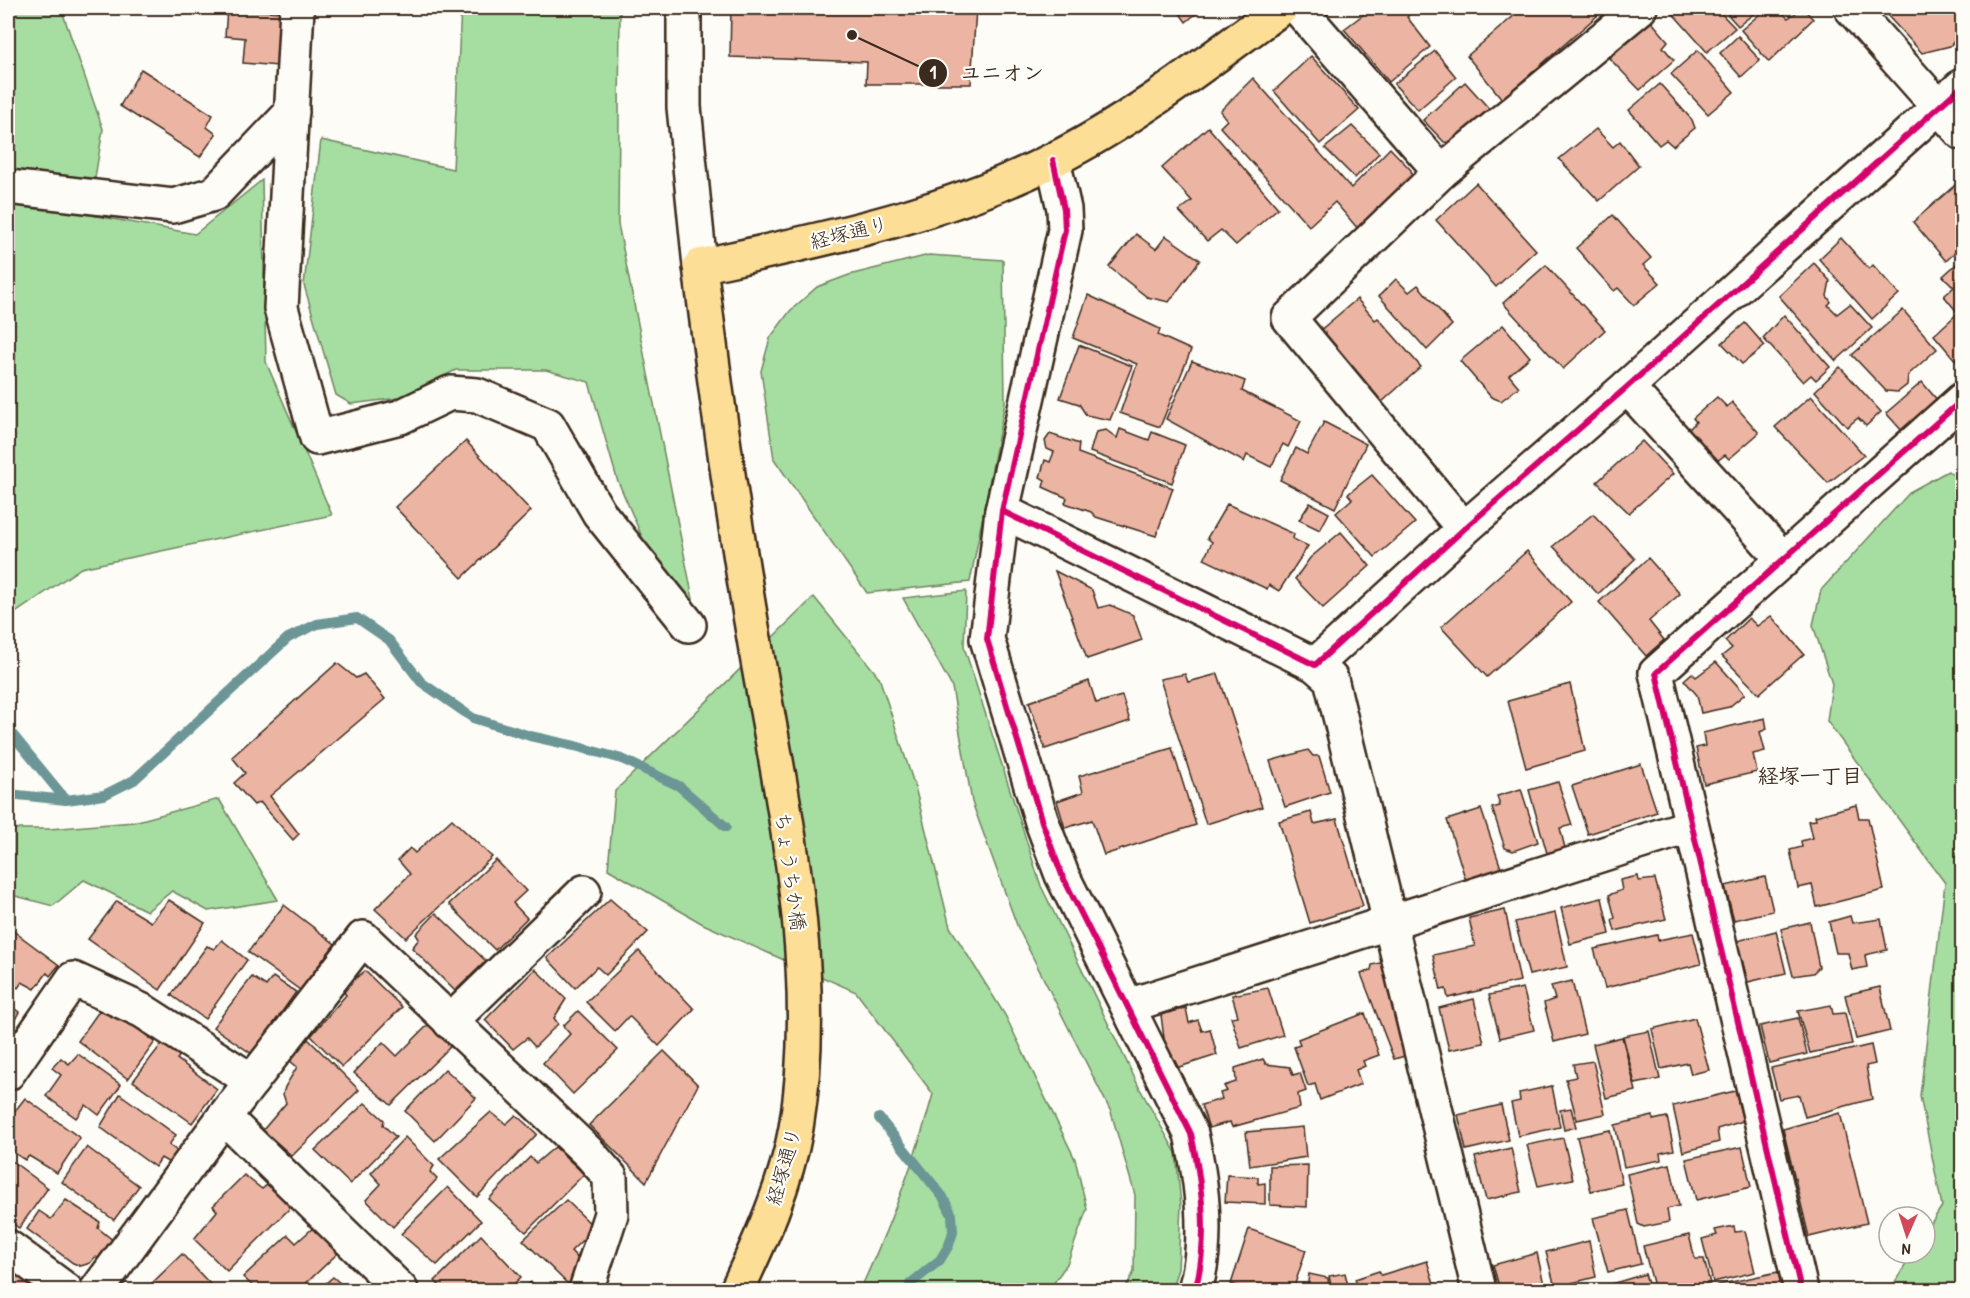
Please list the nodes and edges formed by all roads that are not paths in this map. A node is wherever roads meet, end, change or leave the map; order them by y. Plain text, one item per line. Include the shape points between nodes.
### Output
1 (297, 8) edge
2 (684, 8) edge
3 (1281, 8) edge
4 (1298, 8) edge
5 (1640, 8) edge
6 (1851, 8) edge
7 (1951, 97) edge
8 (292, 112) junction
9 (1962, 133) edge
10 (1053, 160) junction
11 (1441, 172) junction
12 (8, 187) edge
13 (700, 266) junction
14 (1627, 387) junction
15 (1962, 400) edge
16 (1002, 511) junction
17 (1464, 529) junction
18 (1784, 560) junction
19 (689, 625) dead end
20 (1315, 665) junction
21 (1691, 826) junction
22 (584, 892) dead end
23 (1391, 923) junction
24 (1128, 1006) junction
25 (450, 1022) junction
26 (805, 1036) joint
27 (8, 1073) edge
28 (252, 1081) junction
29 (224, 1117) junction
30 (8, 1247) edge
31 (66, 1290) edge
32 (97, 1290) edge
33 (401, 1290) edge
34 (586, 1290) edge
35 (737, 1290) edge
36 (1195, 1290) edge
37 (1479, 1290) edge
38 (1801, 1290) edge

1 - 8 street
2 - 13 street via 684,107
3 - 10 main road, 経塚通り via 1102,134
4 - 11 street
5 - 11 street
6 - 7 street
7 - 9 street
7 - 14 street
8 - 12 street via 214,194 173,206
8 - 19 street via 281,308 317,438 400,417 450,393 477,394 548,425 599,513
10 - 13 main road, 経塚通り via 990,188 863,230
10 - 16 street via 1065,231
11 - 17 street via 1289,318
13 - 26 main road, ちょうちか橋 via 747,600 796,893
14 - 17 street
14 - 18 street
15 - 18 street
16 - 20 street
16 - 24 street via 987,639 989,655 1062,874
17 - 20 street
18 - 21 street via 1656,673
20 - 23 street via 1331,679
21 - 23 street
21 - 38 street
22 - 25 street
23 - 24 street
23 - 37 street
24 - 36 street via 1174,1097 1200,1172 1203,1216
25 - 28 street via 363,938
25 - 34 street via 610,1177 611,1214
26 - 35 main road, 経塚通り via 795,1129 786,1166 765,1229
27 - 28 street via 73,979 143,1011
28 - 29 street
29 - 32 street
29 - 33 street
30 - 31 street

